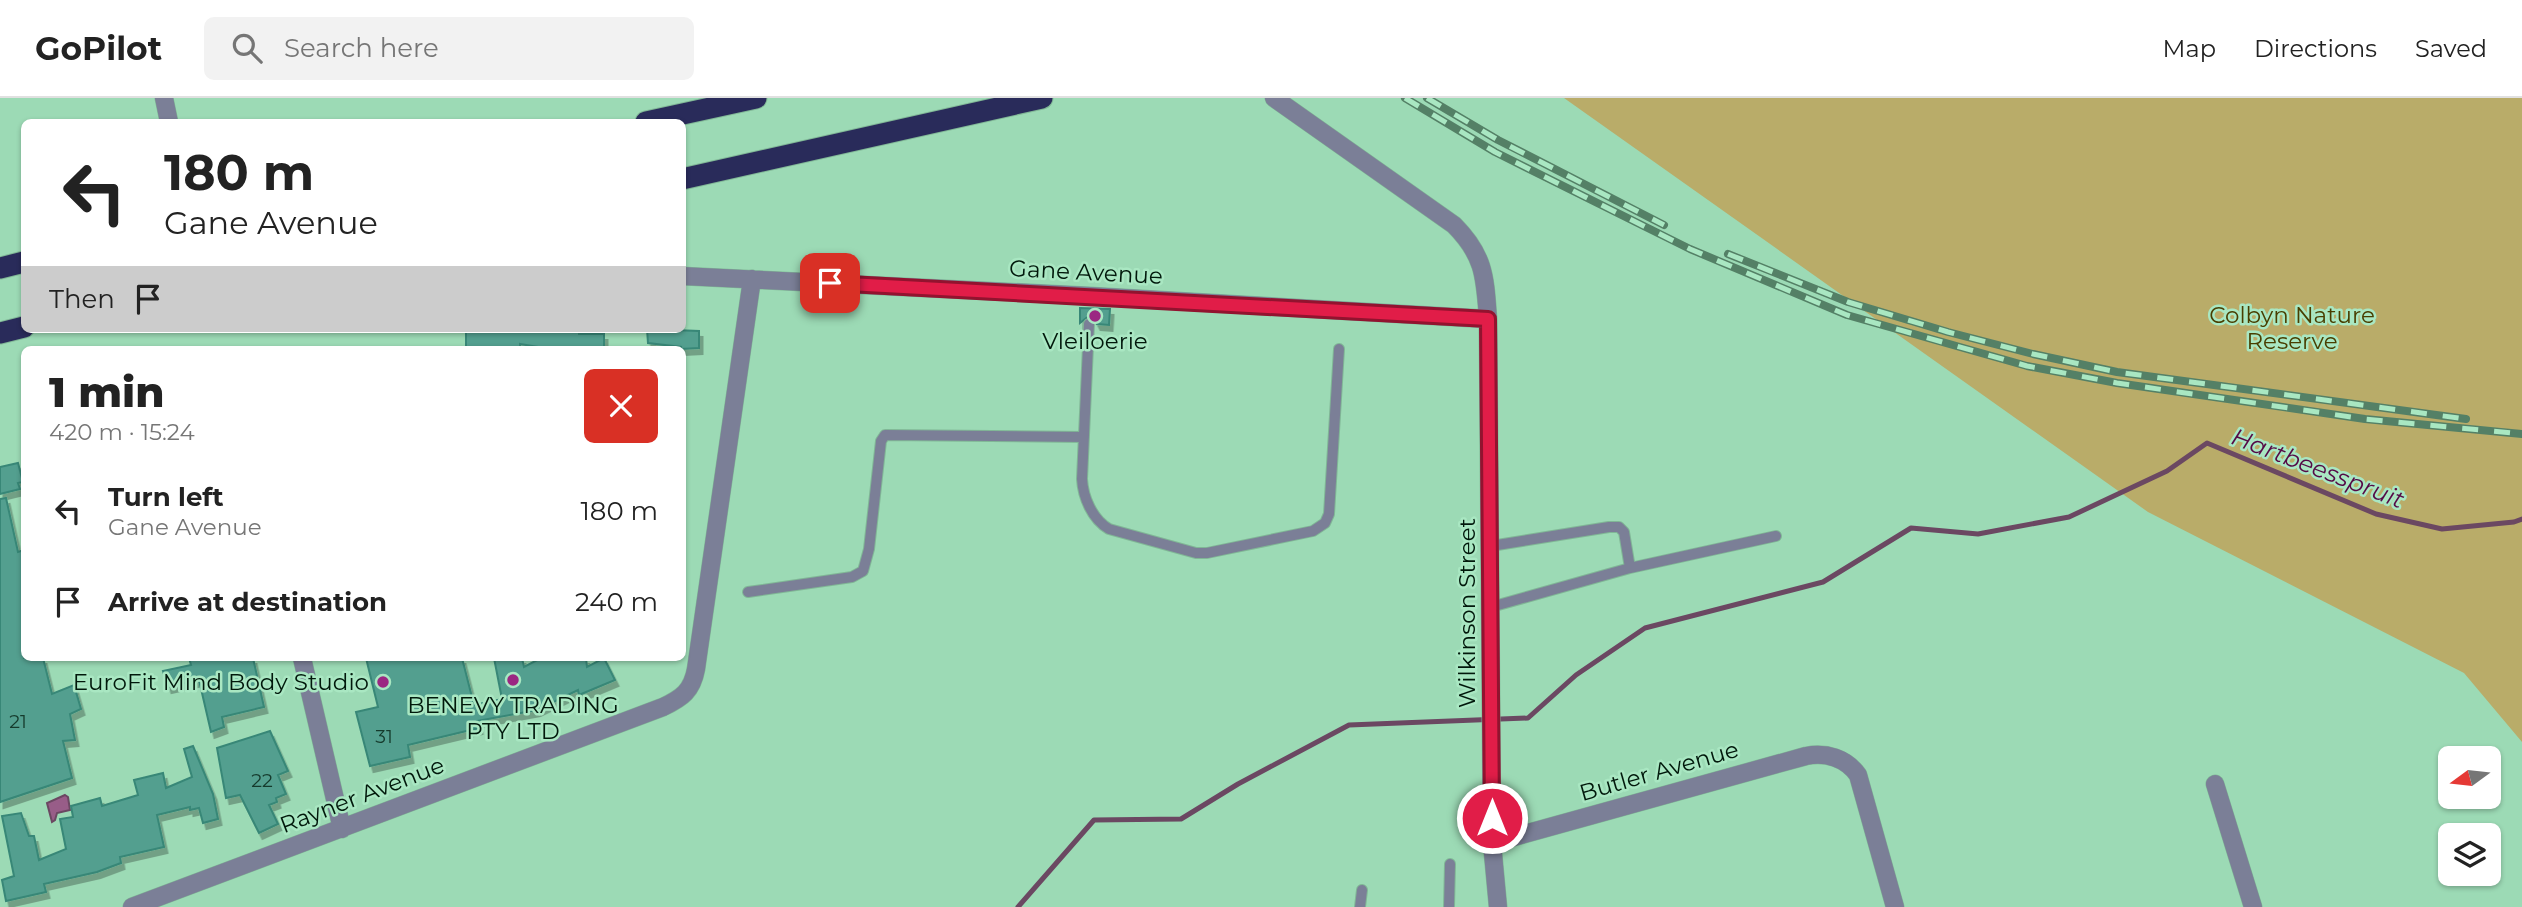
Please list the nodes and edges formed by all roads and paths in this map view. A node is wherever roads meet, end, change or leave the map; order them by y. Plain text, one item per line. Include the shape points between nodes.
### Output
1 (164, 98) edge
2 (756, 98) edge
3 (1050, 98) edge
4 (1274, 98) edge
5 (1034, 100) edge
6 (168, 119) edge
7 (660, 119) edge
8 (686, 178) edge
9 (21, 263) edge
10 (0, 268) edge
11 (686, 276) edge
12 (752, 279) junction
13 (1488, 319) junction
14 (1089, 324) dead end
15 (21, 328) edge
16 (0, 333) edge
17 (1339, 349) dead end
18 (1084, 437) junction
19 (1776, 536) dead end
20 (1491, 546) junction
21 (1630, 568) junction
22 (748, 592) dead end
23 (1491, 607) junction
24 (303, 661) edge
25 (2215, 784) dead end
26 (342, 829) junction
27 (1492, 843) junction
28 (1450, 864) dead end
29 (1362, 890) dead end
30 (132, 907) edge
31 (1360, 907) edge
32 (1449, 907) edge
33 (1498, 907) edge
34 (1895, 907) edge
35 (2253, 907) edge

1 - 6 street
2 - 7 highway
3 - 5 highway
4 - 13 street, Wilkinson Street via 1461,232 1483,269
5 - 8 highway
9 - 10 highway
11 - 12 street, Gane Avenue
12 - 13 street, Gane Avenue via 1090,302
12 - 26 street, Rayner Avenue via 696,669 686,694 663,707
13 - 20 street, Wilkinson Street
14 - 18 lane
15 - 16 highway
17 - 18 lane via 1329,513 1325,523 1313,531 1196,553 1109,529 1100,523 1084,492
18 - 22 lane via 885,435 863,571 852,577
19 - 21 lane
20 - 21 lane via 1619,527 1624,532
20 - 23 street, Wilkinson Street
21 - 23 lane
23 - 27 street, Wilkinson Street
24 - 26 street
25 - 35 street
26 - 30 street, Rayner Avenue
27 - 33 street, Wilkinson Street
27 - 34 street, Butler Avenue via 1819,754 1839,759 1858,775
28 - 32 lane
29 - 31 lane

